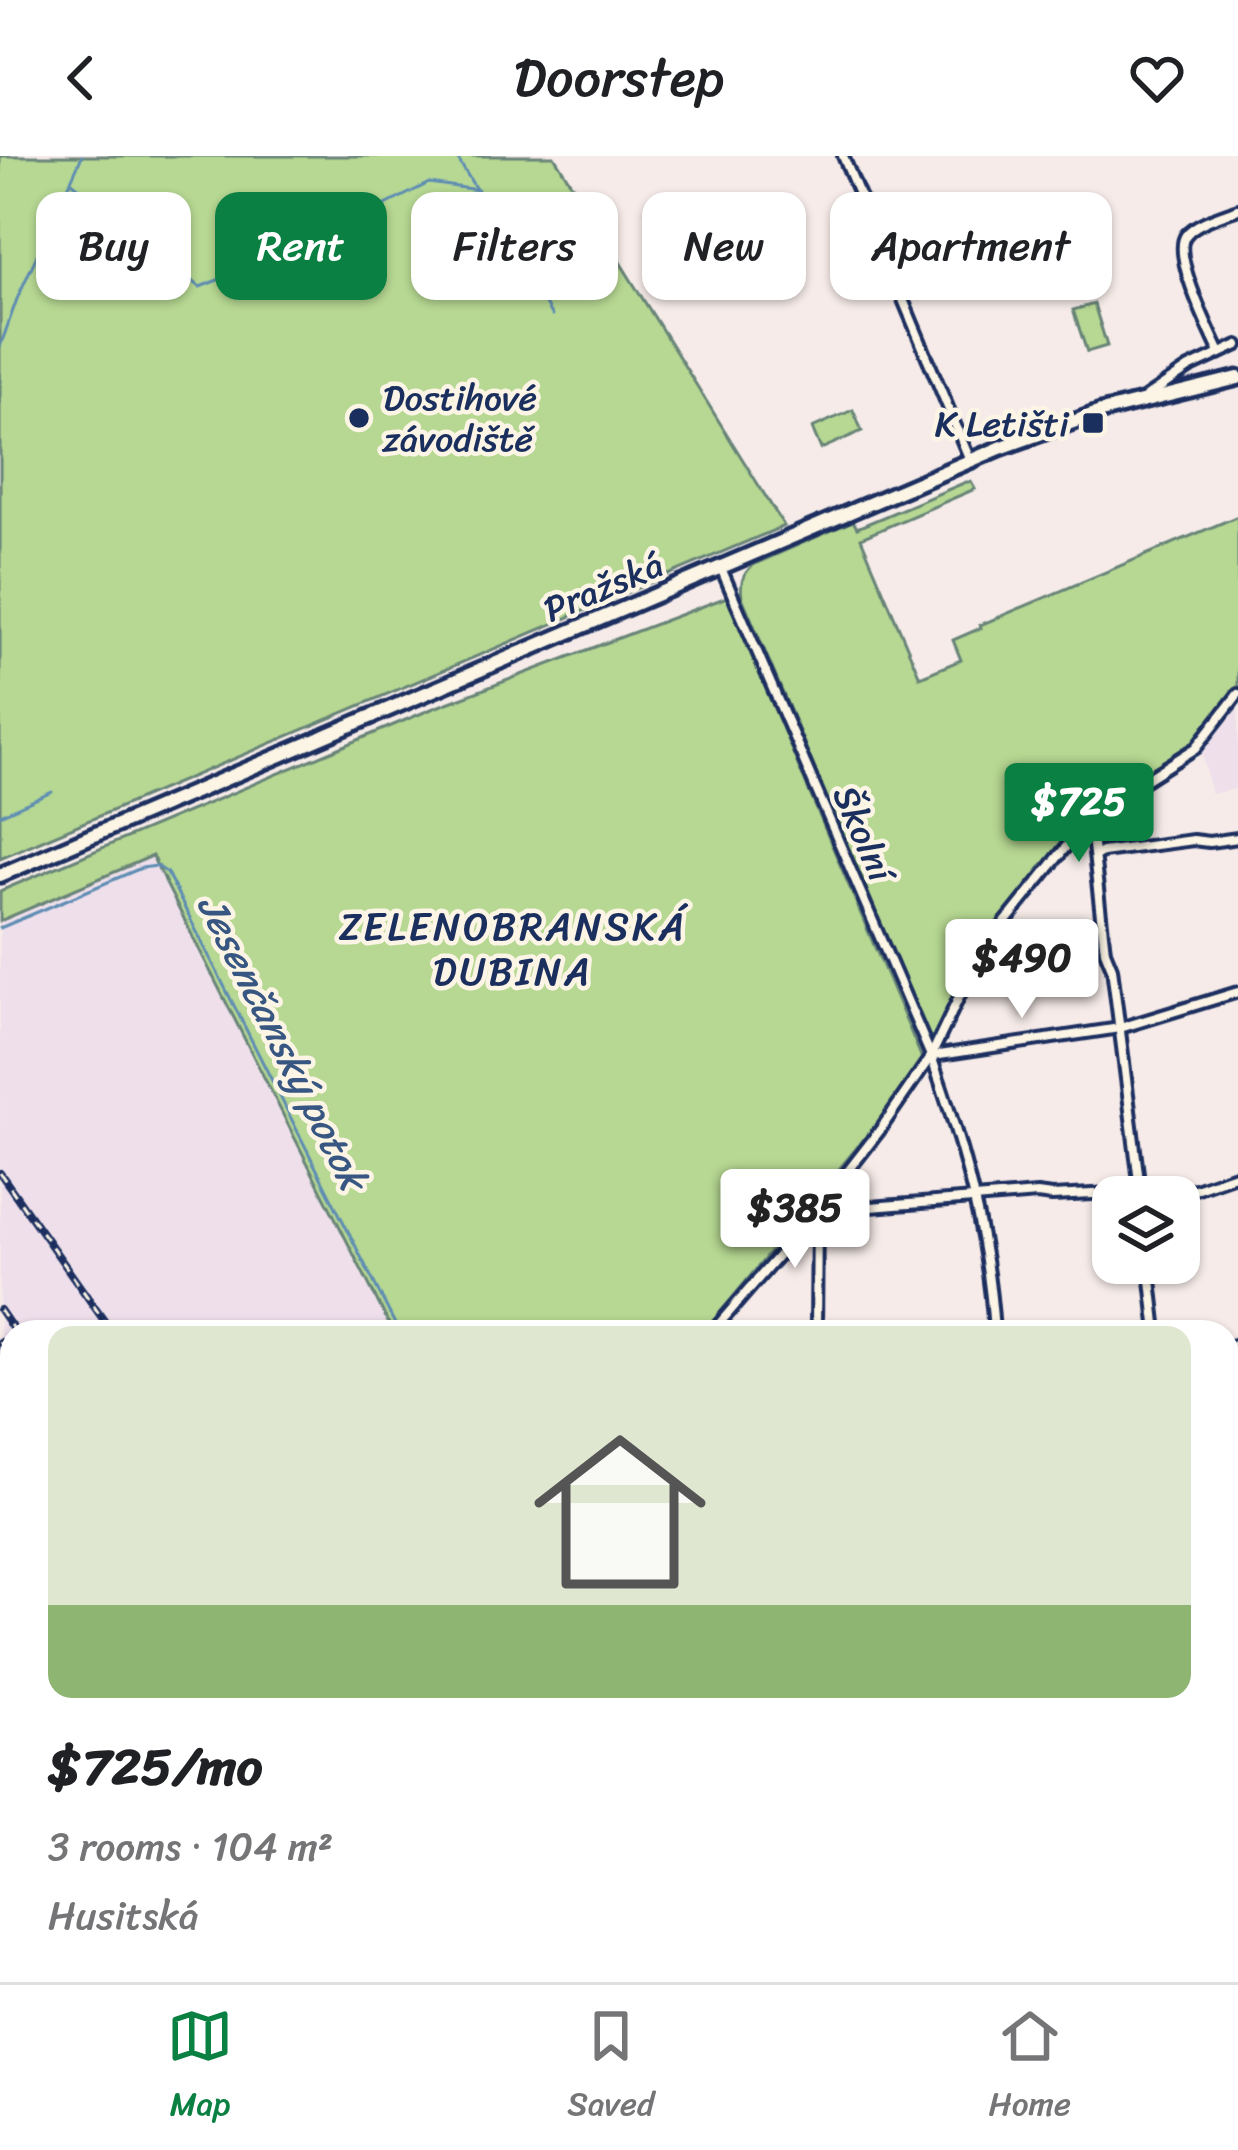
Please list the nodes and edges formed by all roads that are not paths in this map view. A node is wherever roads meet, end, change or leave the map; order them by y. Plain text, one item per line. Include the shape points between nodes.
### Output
1 (843, 156) edge
2 (1238, 209) edge
3 (1238, 345) edge
4 (1220, 353) junction
5 (1238, 377) edge
6 (1132, 403) junction
7 (971, 461) junction
8 (721, 568) junction
9 (1238, 694) edge
10 (1090, 819) junction
11 (1076, 835) junction
12 (1238, 838) edge
13 (1092, 843) junction
14 (1096, 856) junction
15 (0, 875) edge
16 (1238, 992) edge
17 (1120, 1028) junction
18 (931, 1056) junction
19 (1238, 1174) edge
20 (1139, 1176) edge
21 (1200, 1188) edge
22 (1092, 1195) edge
23 (976, 1200) junction
24 (818, 1211) junction
25 (1151, 1284) edge
26 (723, 1320) edge
27 (816, 1320) edge
28 (993, 1320) edge
29 (1156, 1320) edge

1 - 7 street
2 - 4 street via 1191,230 1182,245
3 - 4 street
4 - 6 street
5 - 6 main road, Pražská
6 - 7 main road, Pražská
7 - 8 main road, Pražská
8 - 15 main road, Pražská
8 - 18 street, Školní
9 - 10 street via 1196,748
10 - 11 street
10 - 13 street
11 - 13 street
11 - 18 street via 991,940
12 - 14 street
13 - 14 street
14 - 17 street
16 - 17 street
17 - 18 street
17 - 20 street
18 - 23 street, Školní
18 - 24 street
19 - 21 street
22 - 23 street
23 - 24 street
23 - 28 street, Školní
24 - 26 street
24 - 27 street
25 - 29 street

